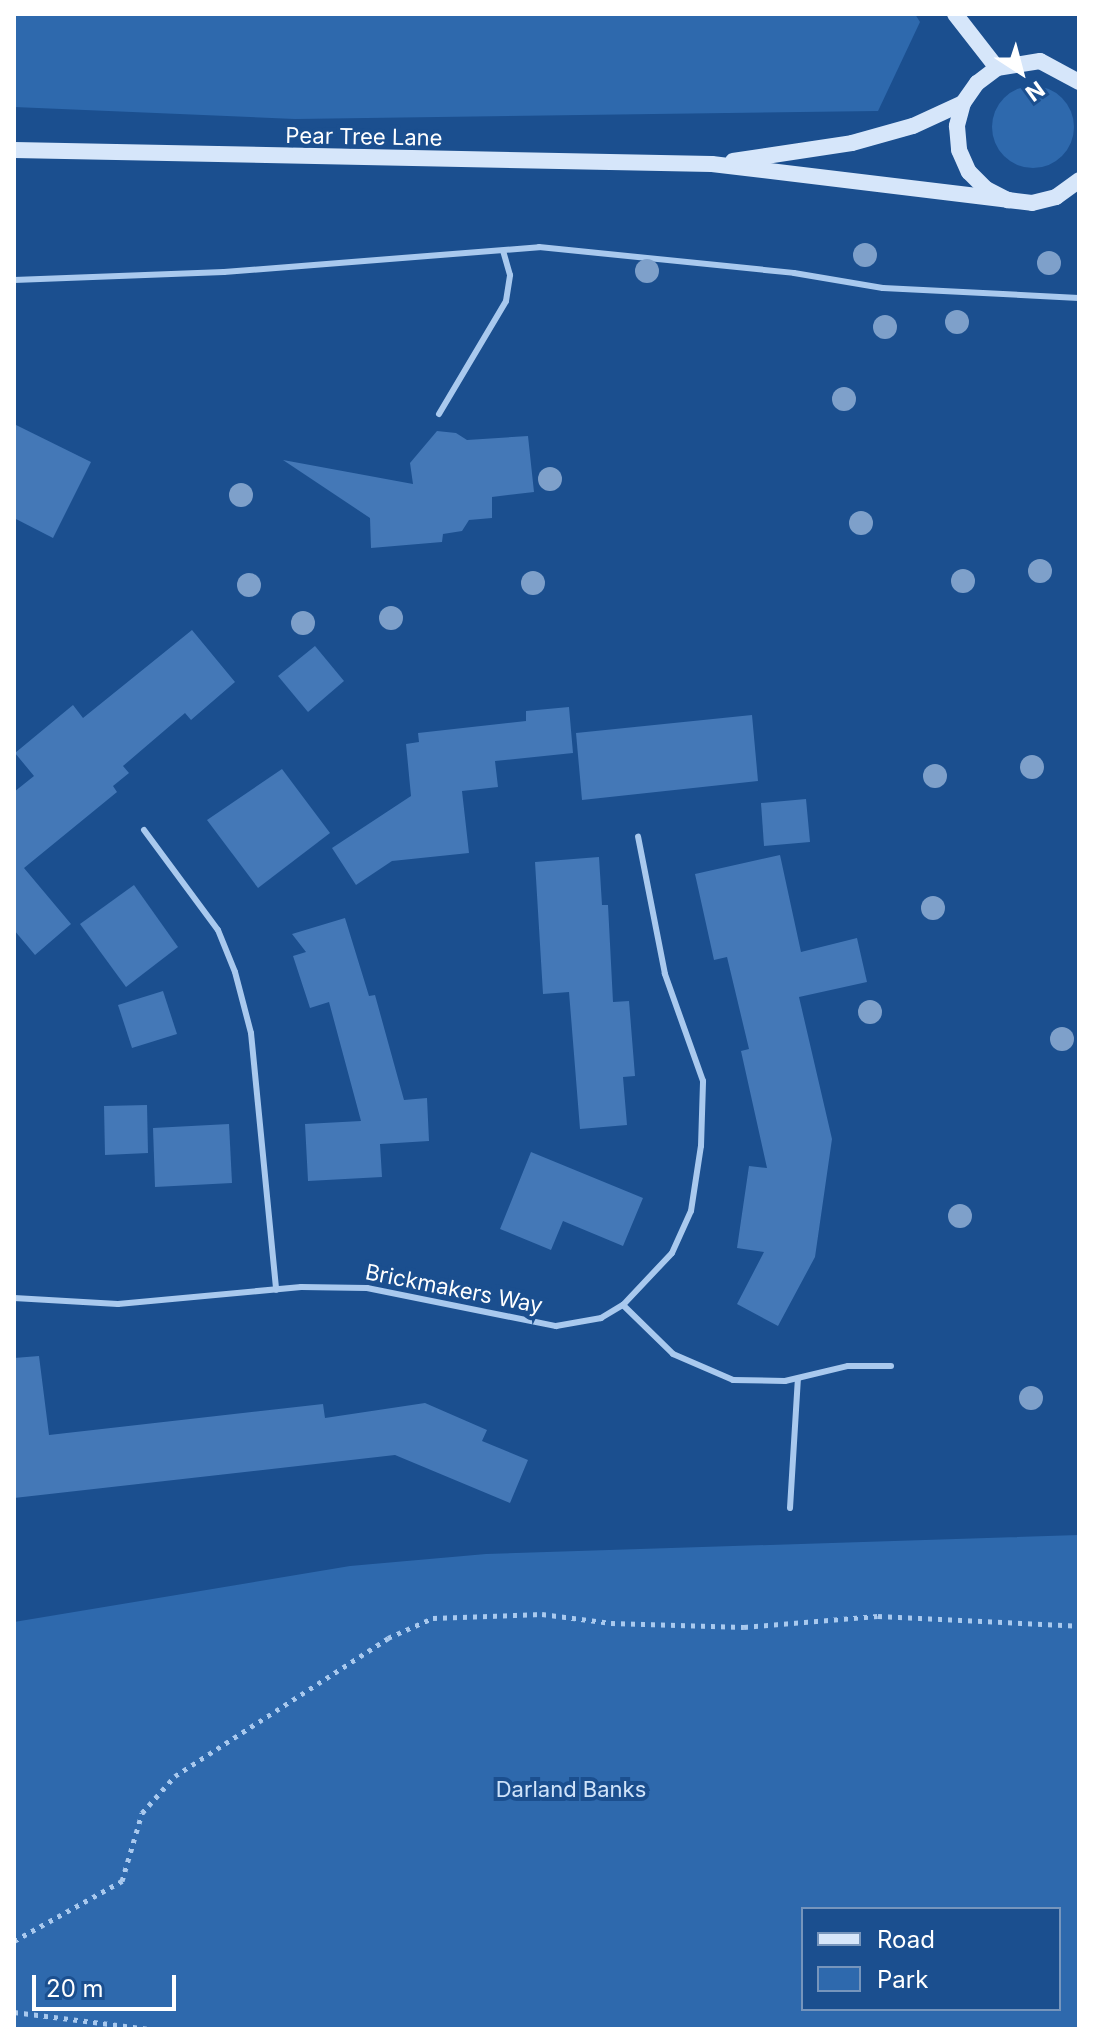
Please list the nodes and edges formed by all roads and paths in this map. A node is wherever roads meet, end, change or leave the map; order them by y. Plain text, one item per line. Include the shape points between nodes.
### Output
1 (955, 14) edge
2 (997, 68) junction
3 (1079, 82) edge
4 (963, 103) junction
5 (14, 150) edge
6 (712, 164) junction
7 (1079, 180) edge
8 (1079, 196) edge
9 (1056, 197) junction
10 (1008, 200) junction
11 (503, 251) junction
12 (14, 280) edge
13 (1079, 298) edge
14 (439, 414) dead end
15 (144, 830) dead end
16 (638, 837) dead end
17 (276, 1290) junction
18 (14, 1298) edge
19 (623, 1305) junction
20 (891, 1366) dead end
21 (798, 1379) junction
22 (790, 1508) dead end
23 (1079, 1626) edge
24 (14, 1941) edge
25 (14, 2012) edge
26 (149, 2029) edge

1 - 2 street
2 - 3 street via 1040,61
2 - 4 street
4 - 6 street, Pear Tree Lane via 913,126 852,143
4 - 10 street via 957,126 959,150 986,189
5 - 6 street, Pear Tree Lane
6 - 10 street, Pear Tree Lane
7 - 9 street
8 - 9 street, Pear Tree Lane
9 - 10 street, Pear Tree Lane via 1032,203
11 - 12 lane via 224,272
11 - 13 lane via 539,247 794,273 883,288
11 - 14 lane via 510,275 506,301
15 - 17 lane via 218,930 235,972 251,1033
16 - 19 lane, Brickmakers Way via 665,974 703,1081 701,1146 691,1211 672,1253
17 - 18 lane, Brickmakers Way via 118,1304
17 - 19 lane, Brickmakers Way via 383,1290 544,1326 581,1323
19 - 21 lane via 659,1343 699,1368 749,1382
20 - 21 lane via 848,1366
21 - 22 lane
23 - 24 path via 878,1616 744,1627 611,1623 542,1614 433,1618 388,1638 175,1776 142,1813 122,1881
25 - 26 path

